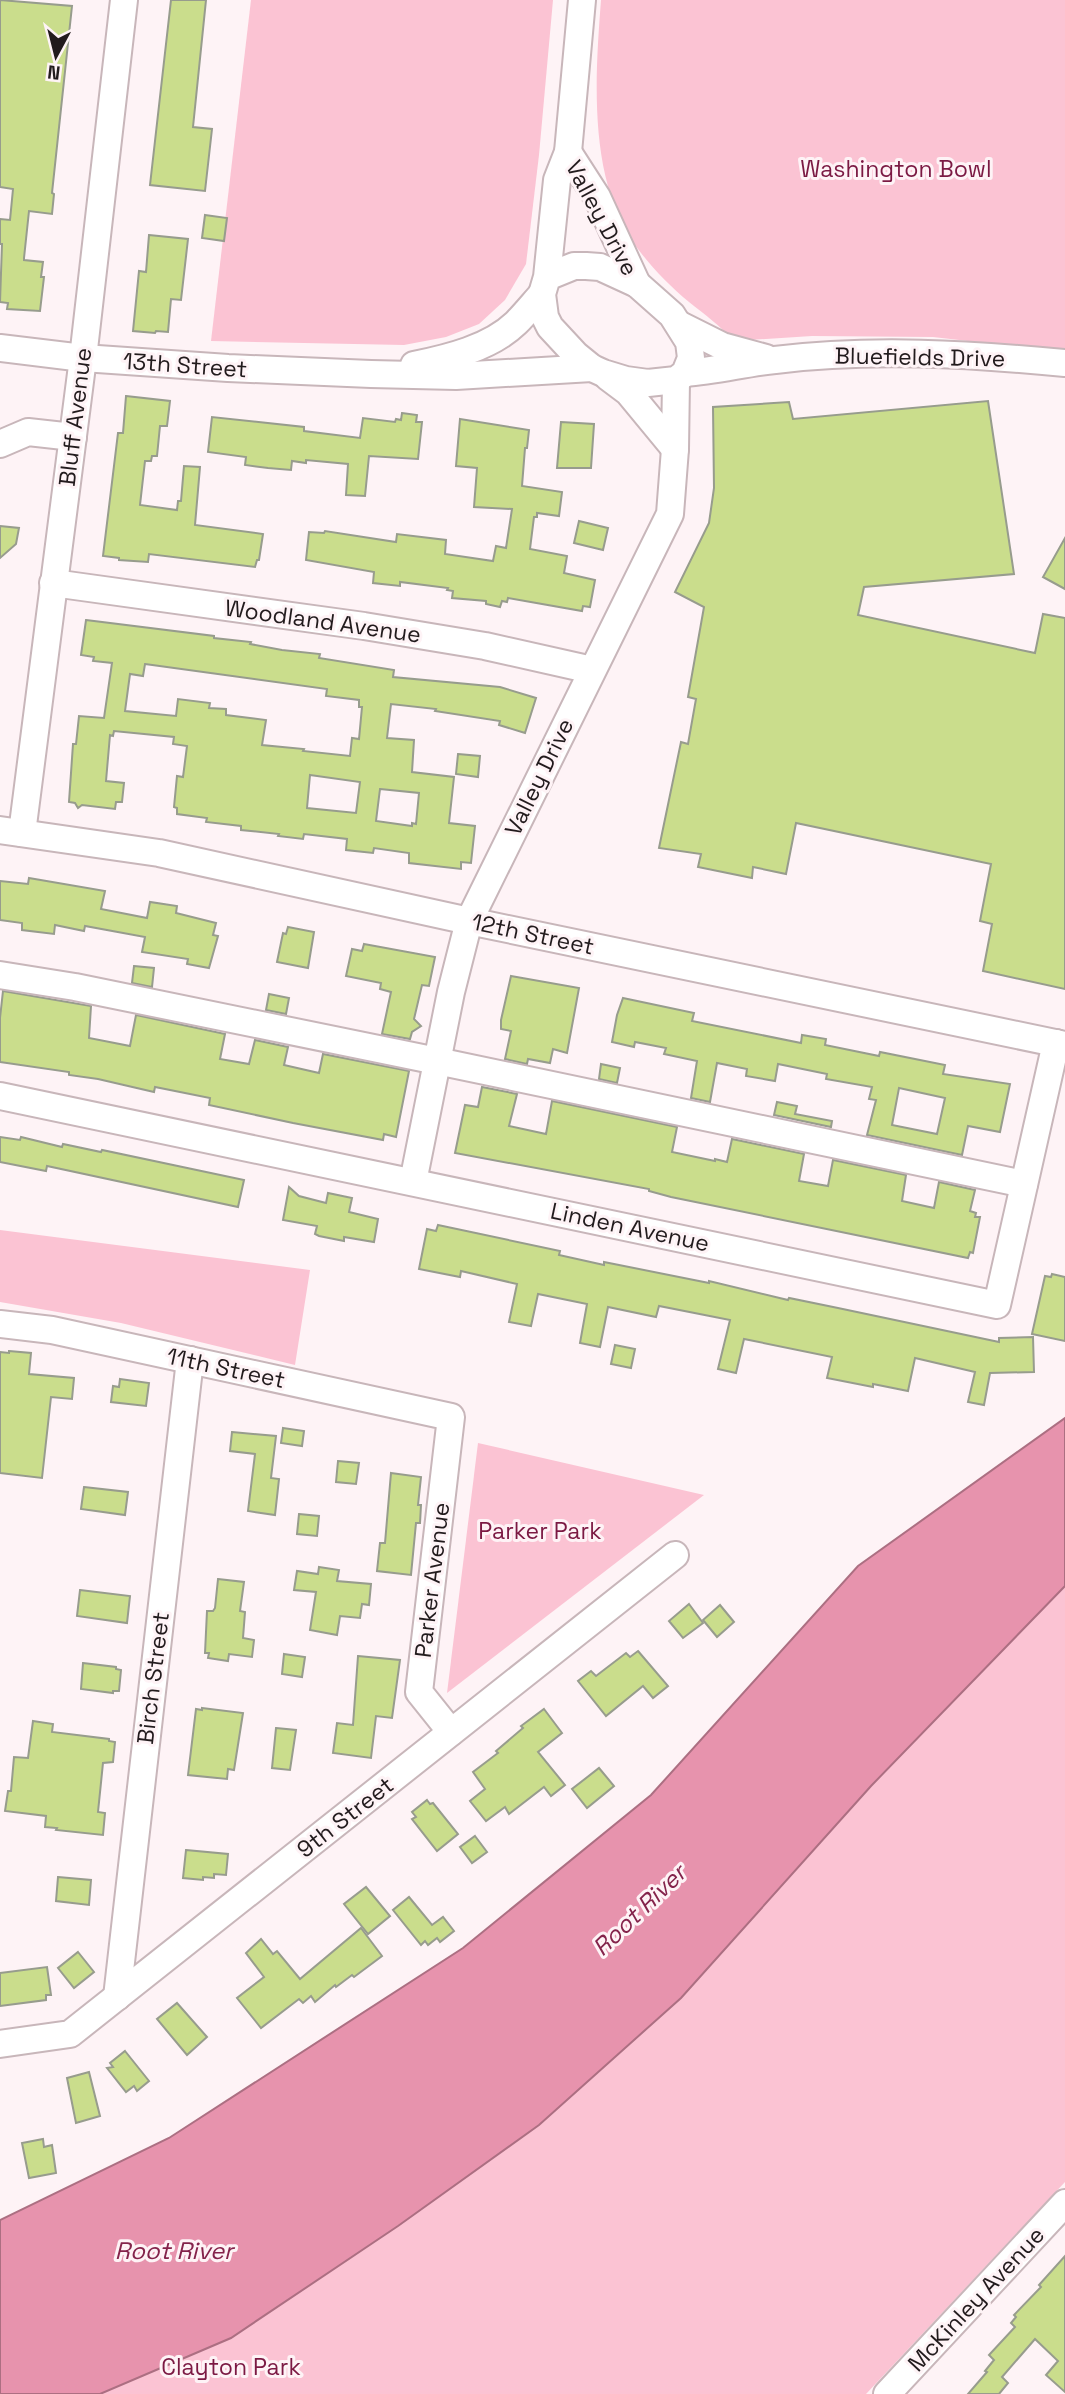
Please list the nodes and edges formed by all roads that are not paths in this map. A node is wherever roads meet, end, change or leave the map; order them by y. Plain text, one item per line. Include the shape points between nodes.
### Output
1 (124, 0) edge
2 (582, 0) edge
3 (568, 152) junction
4 (637, 284) junction
5 (544, 285) junction
6 (680, 325) junction
7 (0, 348) edge
8 (83, 358) junction
9 (774, 360) junction
10 (1065, 363) edge
11 (598, 371) junction
12 (372, 374) junction
13 (680, 377) junction
14 (73, 437) junction
15 (0, 443) edge
16 (675, 449) junction
17 (53, 583) junction
18 (592, 670) junction
19 (11, 831) edge
20 (469, 921) junction
21 (0, 975) edge
22 (1060, 1044) edge
23 (437, 1061) junction
24 (0, 1096) edge
25 (413, 1182) junction
26 (1024, 1184) junction
27 (0, 1324) edge
28 (190, 1360) junction
29 (450, 1417) joint
30 (675, 1555) dead end
31 (451, 1732) junction
32 (117, 1997) junction
33 (0, 2044) edge
34 (1065, 2203) edge
35 (887, 2394) edge

1 - 8 street, Bluff Avenue
2 - 3 street, Valley Drive
3 - 4 street, Valley Drive via 597,197
3 - 5 street, Valley Drive via 557,180
4 - 5 street via 586,265 573,266
4 - 6 street
5 - 11 street via 545,317 550,327
5 - 12 street, 13th Street via 514,325 491,340 447,358
6 - 9 street, Bluefields Drive via 722,346
6 - 13 street via 691,353 690,364
7 - 8 street, 13th Street
8 - 12 street, 13th Street
8 - 14 street, Bluff Avenue
9 - 10 street, Bluefields Drive via 874,353
9 - 13 street, Bluefields Drive
11 - 12 street, 13th Street
11 - 13 street via 648,383
11 - 16 street via 628,392
13 - 16 street, Valley Drive
14 - 15 street via 28,432
14 - 17 street, Bluff Avenue
16 - 18 street, Valley Drive via 670,514
17 - 18 street, Woodland Avenue via 364,626
17 - 19 street, Bluff Avenue
18 - 20 street, Valley Drive
19 - 20 street, 12th Street via 159,853
20 - 22 street, 12th Street
20 - 23 street, Valley Drive
21 - 23 street
22 - 26 street, Linden Avenue
23 - 25 street, Valley Drive
23 - 26 street
24 - 25 street, Linden Avenue
25 - 26 street, Linden Avenue via 997,1305
27 - 28 street, 11th Street via 52,1330
28 - 29 street, 11th Street
28 - 32 street, Birch Street
29 - 31 street, Parker Avenue via 419,1692
30 - 31 street, 9th Street
31 - 32 street, 9th Street
32 - 33 street, 9th Street via 70,2034
34 - 35 street, McKinley Avenue

